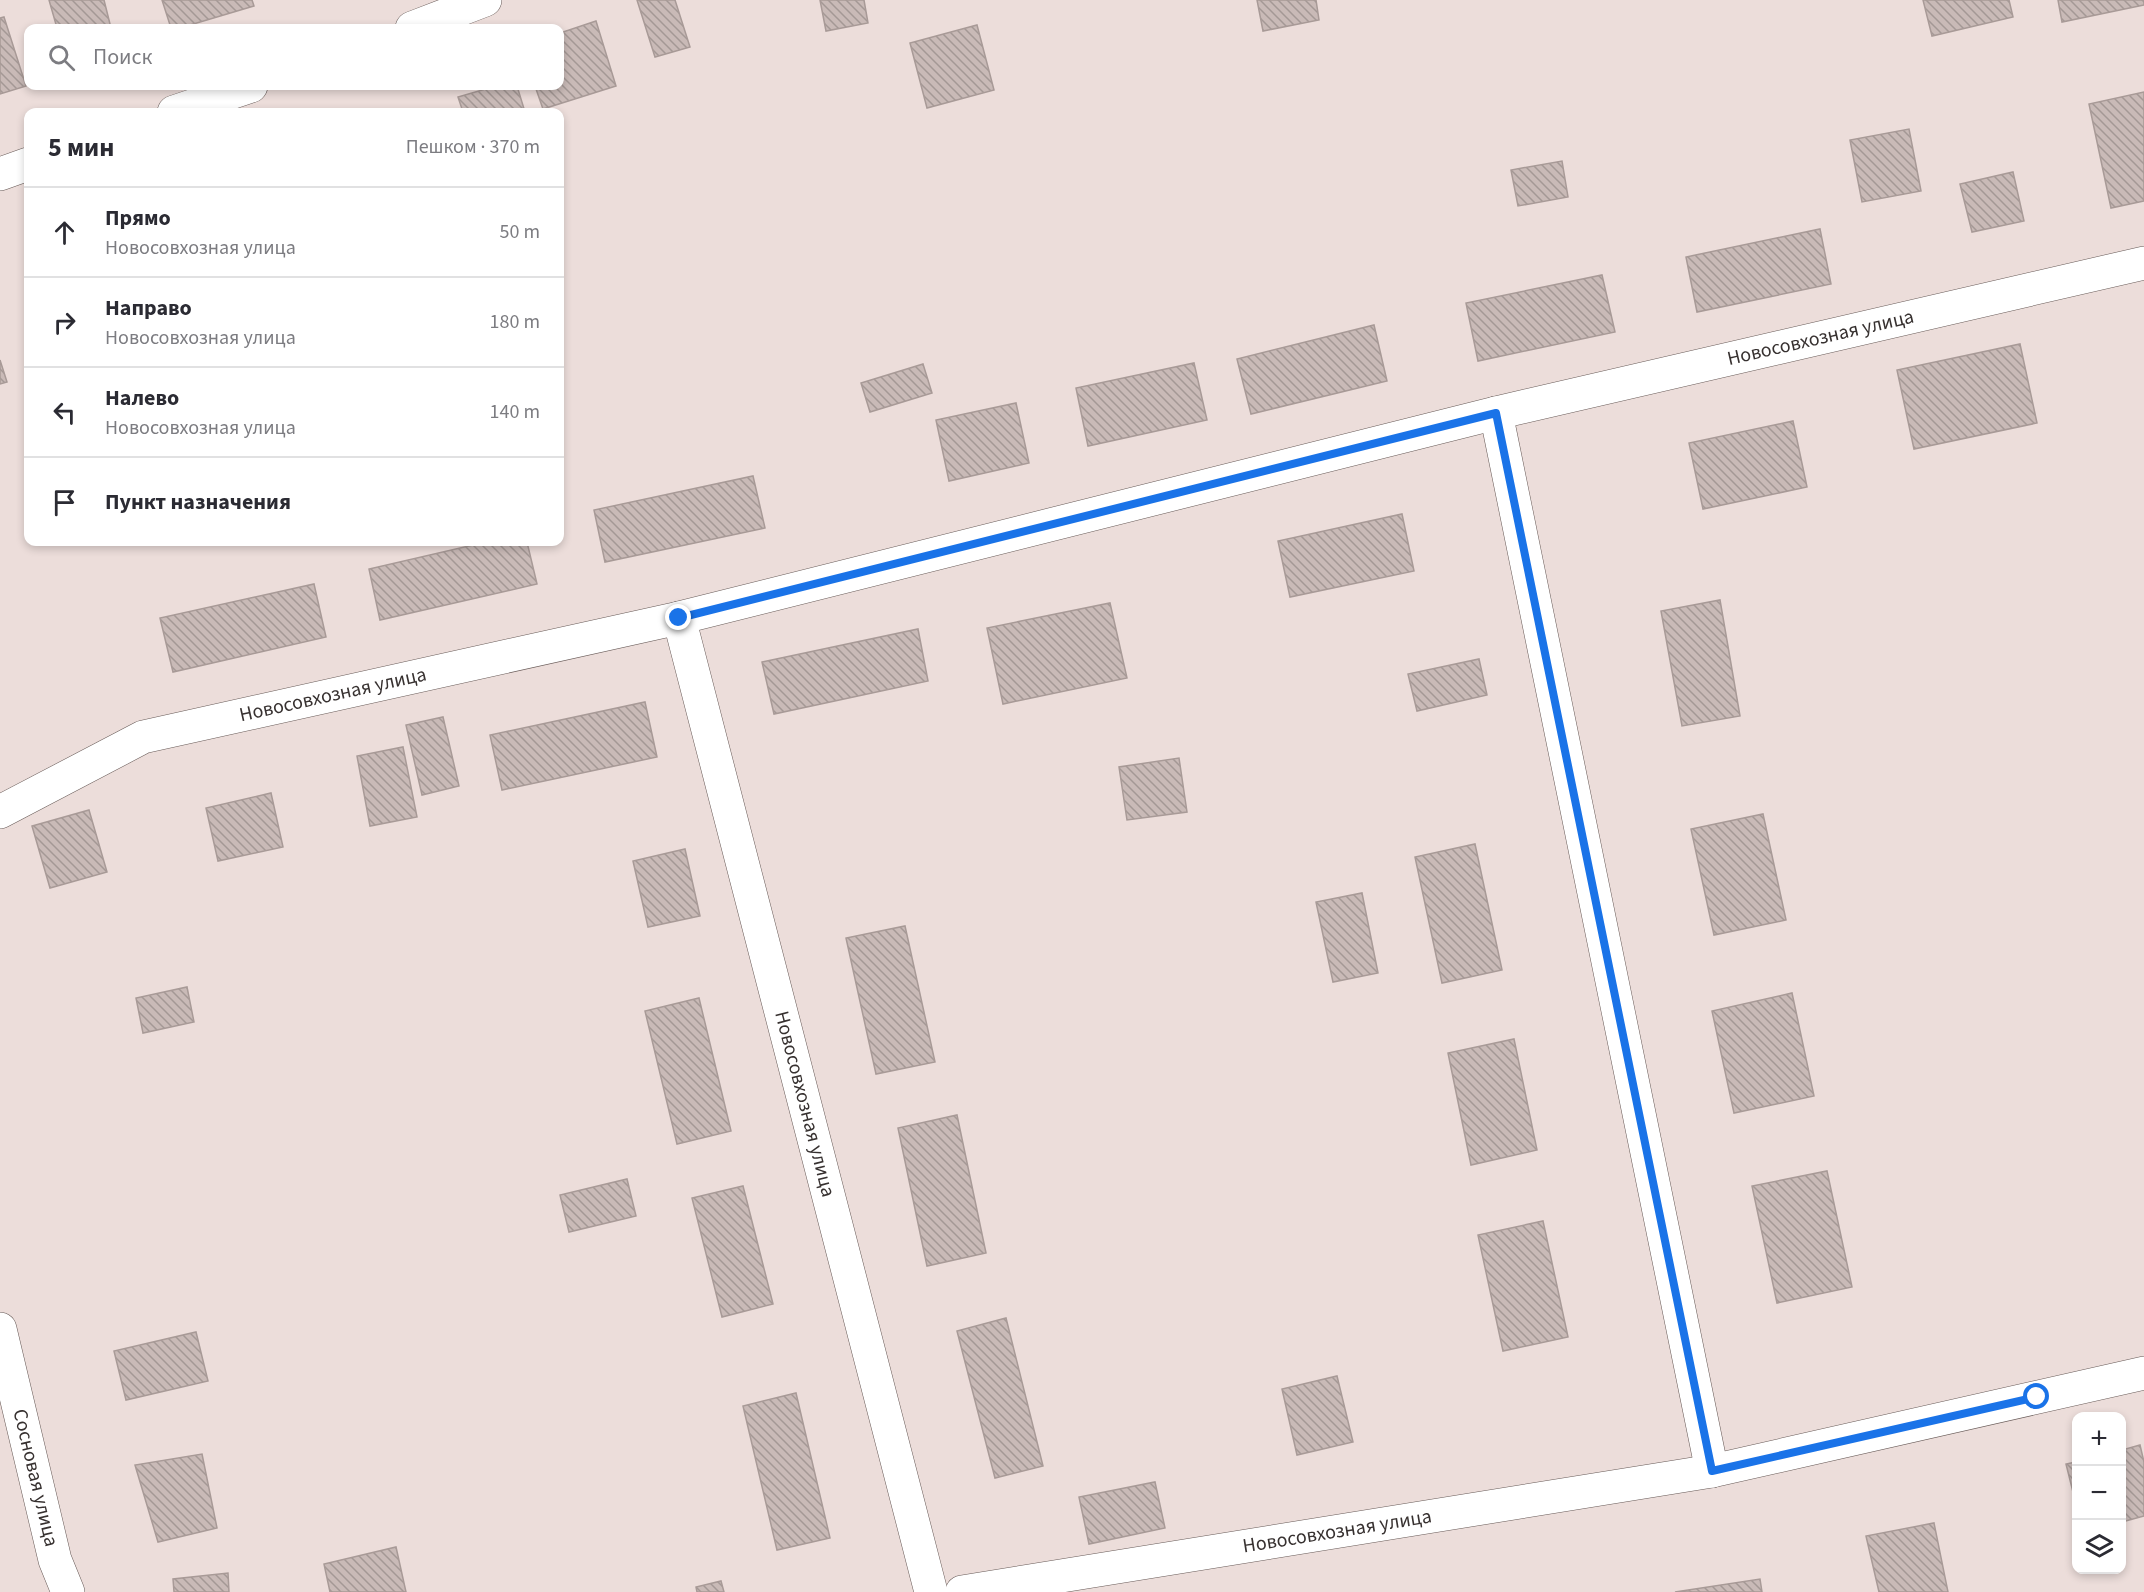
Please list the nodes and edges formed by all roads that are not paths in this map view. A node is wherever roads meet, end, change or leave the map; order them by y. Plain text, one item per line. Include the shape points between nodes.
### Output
1 (485, 0) edge
2 (422, 24) edge
3 (239, 90) edge
4 (186, 108) edge
5 (24, 165) edge
6 (0, 174) edge
7 (2144, 263) edge
8 (1496, 413) junction
9 (679, 618) junction
10 (0, 812) edge
11 (0, 1329) edge
12 (2144, 1373) edge
13 (1712, 1471) junction
14 (68, 1592) edge
15 (931, 1592) edge
16 (962, 1592) edge

1 - 2 street
3 - 4 street
5 - 6 street
7 - 8 street, Новосовхозная улица
8 - 9 street, Новосовхозная улица
8 - 13 street
9 - 10 street, Новосовхозная улица via 143,737
9 - 15 street, Новосовхозная улица
11 - 14 street, Сосновая улица via 56,1560
12 - 13 street, Новосовхозная улица
13 - 16 street, Новосовхозная улица

